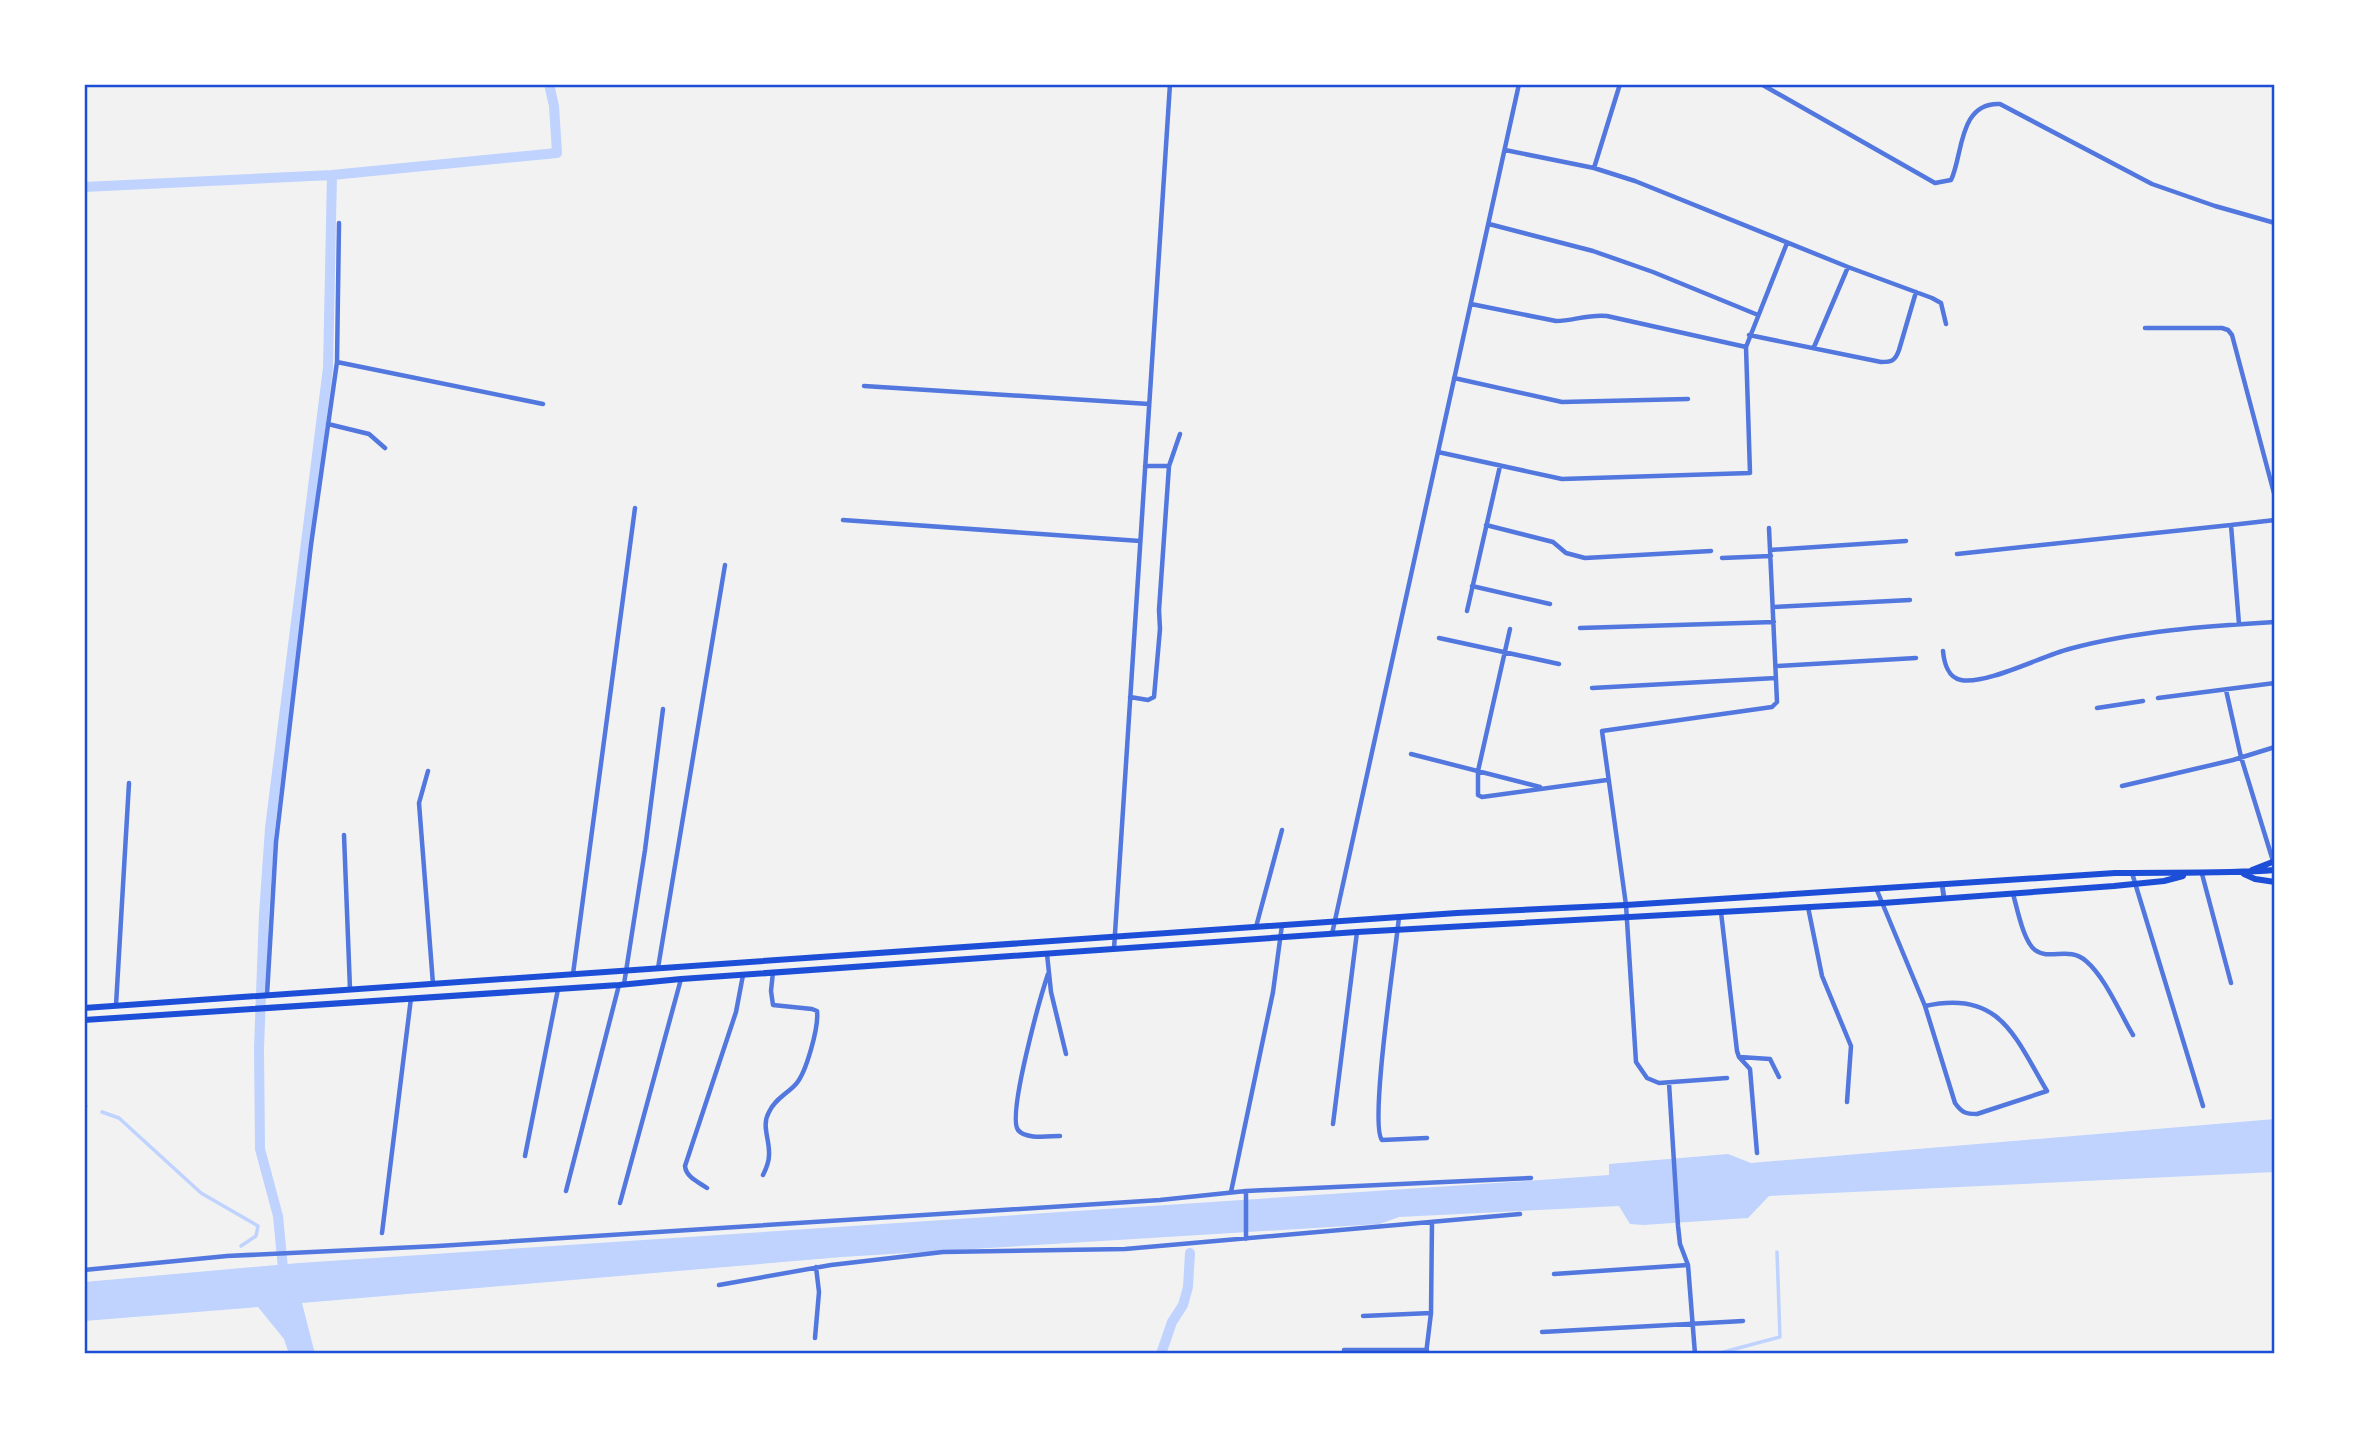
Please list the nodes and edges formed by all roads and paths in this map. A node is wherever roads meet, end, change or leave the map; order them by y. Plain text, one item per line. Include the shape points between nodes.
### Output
1 (1170, 84) edge
2 (1519, 84) edge
3 (1620, 84) edge
4 (1761, 84) edge
5 (1505, 150) junction
6 (1594, 168) junction
7 (340, 223) dead end
8 (2275, 223) edge
9 (1489, 224) junction
10 (1787, 243) junction
11 (1848, 267) junction
12 (1916, 292) junction
13 (1471, 304) junction
14 (1758, 315) junction
15 (1946, 324) dead end
16 (2145, 328) dead end
17 (1749, 335) junction
18 (1746, 347) junction
19 (1814, 347) junction
20 (337, 362) junction
21 (1454, 378) junction
22 (863, 386) dead end
23 (1688, 399) dead end
24 (543, 404) dead end
25 (1149, 404) junction
26 (328, 424) junction
27 (1180, 434) dead end
28 (385, 448) dead end
29 (1438, 452) junction
30 (1145, 466) junction
31 (1169, 466) junction
32 (1500, 466) junction
33 (2275, 497) edge
34 (635, 508) dead end
35 (843, 520) dead end
36 (2275, 520) edge
37 (1486, 525) junction
38 (2231, 525) junction
39 (1769, 528) dead end
40 (1140, 541) junction
41 (1906, 541) dead end
42 (1770, 550) junction
43 (1711, 551) dead end
44 (1957, 554) dead end
45 (1771, 556) junction
46 (1723, 558) dead end
47 (725, 565) dead end
48 (1472, 586) junction
49 (1910, 600) dead end
50 (1550, 604) dead end
51 (1773, 607) junction
52 (1466, 611) dead end
53 (1774, 622) junction
54 (2275, 622) edge
55 (2239, 624) junction
56 (1580, 628) dead end
57 (1510, 629) dead end
58 (1439, 638) dead end
59 (1943, 650) dead end
60 (1504, 652) junction
61 (1916, 658) dead end
62 (1559, 664) dead end
63 (1776, 666) junction
64 (1776, 678) junction
65 (2275, 683) edge
66 (1592, 688) dead end
67 (2226, 690) junction
68 (1130, 697) junction
69 (2158, 698) dead end
70 (2143, 701) dead end
71 (2096, 708) dead end
72 (663, 709) dead end
73 (2275, 747) edge
74 (1411, 754) dead end
75 (2241, 757) junction
76 (428, 771) dead end
77 (1478, 771) junction
78 (1607, 780) junction
79 (129, 783) dead end
80 (2122, 786) dead end
81 (1544, 788) junction
82 (1282, 831) dead end
83 (344, 835) dead end
84 (2274, 861) edge
85 (2275, 870) edge
86 (2244, 872) junction
87 (2132, 873) junction
88 (2188, 874) junction
89 (2202, 874) junction
90 (2275, 882) edge
91 (1942, 884) junction
92 (2134, 884) junction
93 (1876, 888) junction
94 (2013, 893) junction
95 (1944, 898) junction
96 (1883, 903) junction
97 (1626, 905) junction
98 (1808, 907) junction
99 (1721, 912) junction
100 (1399, 917) junction
101 (1627, 919) junction
102 (1333, 921) junction
103 (1282, 925) junction
104 (1256, 927) junction
105 (1398, 931) junction
106 (1357, 932) junction
107 (1332, 934) junction
108 (1115, 936) junction
109 (1280, 938) junction
110 (1114, 949) junction
111 (1047, 954) junction
112 (658, 968) junction
113 (626, 969) junction
114 (773, 972) junction
115 (573, 974) junction
116 (1048, 974) junction
117 (743, 975) junction
118 (681, 979) junction
119 (2231, 983) dead end
120 (433, 984) junction
121 (621, 985) junction
122 (350, 989) junction
123 (558, 989) junction
124 (267, 995) junction
125 (411, 998) junction
126 (116, 1005) junction
127 (1925, 1006) junction
128 (84, 1008) edge
129 (84, 1020) edge
130 (2133, 1035) dead end
131 (1066, 1054) dead end
132 (1739, 1057) junction
133 (1779, 1077) dead end
134 (1727, 1078) dead end
135 (1669, 1083) junction
136 (1847, 1101) dead end
137 (2203, 1106) dead end
138 (1333, 1124) dead end
139 (1060, 1136) dead end
140 (1427, 1138) dead end
141 (1757, 1153) dead end
142 (525, 1156) dead end
143 (763, 1175) dead end
144 (1531, 1178) dead end
145 (707, 1188) dead end
146 (566, 1191) dead end
147 (1246, 1191) junction
148 (1231, 1192) junction
149 (620, 1203) dead end
150 (1520, 1214) dead end
151 (1432, 1222) junction
152 (382, 1233) dead end
153 (1246, 1237) junction
154 (1688, 1265) junction
155 (816, 1267) junction
156 (84, 1270) edge
157 (1554, 1274) dead end
158 (719, 1285) dead end
159 (1431, 1313) junction
160 (1363, 1316) dead end
161 (1743, 1321) dead end
162 (1692, 1323) junction
163 (1542, 1332) dead end
164 (816, 1338) dead end
165 (1344, 1350) dead end
166 (1426, 1352) edge
167 (1695, 1354) edge

1 - 25 street
2 - 5 street
3 - 6 street
4 - 8 street via 1935,183 1951,180 1970,120 1988,105 2000,104 2152,184
5 - 6 street
5 - 9 street
6 - 10 street
7 - 20 street
9 - 13 street
9 - 14 street via 1593,251
10 - 11 street
10 - 14 street
11 - 12 street
11 - 19 street
12 - 15 street via 1941,303
12 - 19 street via 1891,362
13 - 18 street via 1556,321 1607,316
13 - 21 street
14 - 17 street
16 - 33 street via 2222,328 2232,335
17 - 18 street
17 - 19 street
18 - 32 street via 1750,473 1577,480
20 - 24 street
20 - 26 street
21 - 23 street via 1562,402
21 - 29 street
22 - 25 street
25 - 30 street
26 - 28 street via 369,434
26 - 124 street via 276,842
27 - 31 street
29 - 32 street
29 - 102 street
30 - 31 street
30 - 40 street
31 - 68 street via 1154,697
32 - 37 street
34 - 115 street
35 - 40 street
36 - 38 street
37 - 43 street via 1553,542 1566,553 1585,558
37 - 48 street
38 - 44 street
38 - 55 street
39 - 42 street
40 - 68 street
41 - 42 street
42 - 45 street
45 - 46 street
45 - 51 street
47 - 112 street
48 - 50 street
48 - 52 street
49 - 51 street
51 - 53 street
53 - 56 street
53 - 63 street
54 - 55 street
55 - 59 street via 2067,649 1965,681 1950,672
57 - 60 street
58 - 60 street
60 - 62 street
60 - 77 street
61 - 63 street
63 - 64 street
64 - 66 street
64 - 78 street via 1777,702 1772,707 1602,731
65 - 67 street
67 - 69 street
67 - 75 street
68 - 108 street
70 - 71 street
72 - 113 street
73 - 75 street
74 - 77 street
75 - 80 street
75 - 84 street
76 - 120 street via 419,803
77 - 81 street
77 - 81 street via 1480,796
78 - 81 street
78 - 97 street
79 - 126 street
82 - 104 street
83 - 122 street
84 - 86 main road
85 - 86 main road
86 - 89 main road
86 - 90 main road via 2255,880
87 - 88 main road
87 - 91 main road
87 - 92 street
88 - 89 main road
88 - 92 main road
89 - 119 street
91 - 93 main road
91 - 95 street
92 - 94 main road
92 - 137 street
93 - 96 street
93 - 97 main road
94 - 95 main road
94 - 130 street via 2035,950 2077,954 2087,961
95 - 96 main road
96 - 98 main road
96 - 127 street
97 - 100 main road
97 - 101 street
98 - 99 main road
98 - 136 street via 1822,976 1851,1046
99 - 101 main road
99 - 132 street
100 - 102 main road
100 - 105 street
101 - 105 main road
101 - 135 street via 1636,1062 1651,1081
102 - 103 main road
102 - 107 street
103 - 104 main road
103 - 109 street
104 - 108 main road
105 - 106 main road
105 - 140 street via 1379,1135 1382,1140
106 - 107 main road
106 - 138 street
107 - 109 main road
108 - 110 street
108 - 112 main road
109 - 110 main road
109 - 148 street
110 - 111 main road
111 - 114 main road
111 - 116 street
112 - 113 main road
113 - 115 main road
113 - 121 street
114 - 117 main road
114 - 143 street via 773,1005 812,1009 818,1017 800,1078 769,1111 766,1135 770,1157
115 - 120 main road
116 - 131 street
116 - 139 street via 1022,1076 1016,1126 1027,1135
117 - 118 main road
117 - 145 street via 736,1012 685,1166 685,1172
118 - 121 main road
118 - 149 street
120 - 122 main road
121 - 123 main road
121 - 146 street
122 - 124 main road
123 - 125 main road
123 - 142 street
124 - 126 main road
125 - 129 main road
125 - 152 street
126 - 128 main road
127 - 127 street via 1961,1111 1977,1114 2047,1091 1997,1014 1971,1004
132 - 133 street via 1770,1059
132 - 141 street via 1750,1069
134 - 135 street
135 - 154 street via 1678,1226
144 - 147 street
147 - 148 street
147 - 153 street
148 - 156 street via 980,1212 227,1256
150 - 151 street
151 - 153 street
151 - 159 street
153 - 155 street via 1093,1251 943,1252
154 - 157 street
154 - 162 street
155 - 158 street
155 - 164 street
159 - 160 street
159 - 166 street
161 - 162 street
162 - 163 street
162 - 167 street
165 - 166 street

